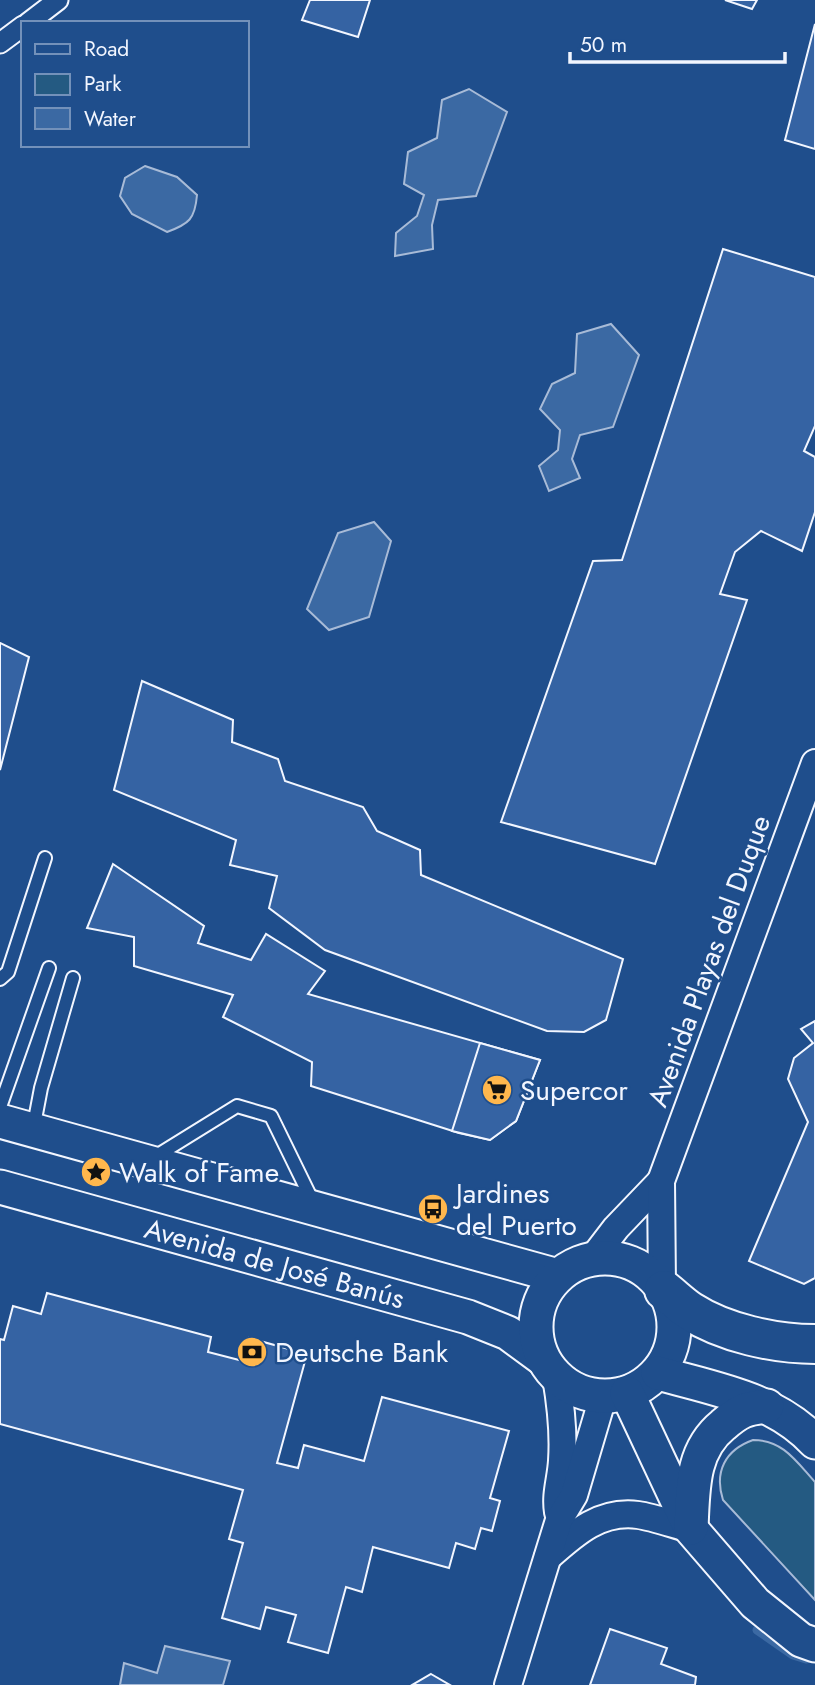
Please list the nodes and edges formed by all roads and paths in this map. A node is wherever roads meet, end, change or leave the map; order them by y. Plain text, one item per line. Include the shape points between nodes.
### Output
1 (58, 0) edge
2 (30, 21) edge
3 (21, 27) edge
4 (0, 43) edge
5 (815, 763) edge
6 (45, 858) dead end
7 (49, 968) dead end
8 (73, 978) dead end
9 (0, 979) edge
10 (0, 1107) edge
11 (0, 1121) edge
12 (33, 1130) junction
13 (147, 1162) junction
14 (661, 1181) junction
15 (0, 1187) edge
16 (316, 1209) junction
17 (593, 1258) junction
18 (558, 1276) junction
19 (663, 1289) junction
20 (815, 1344) edge
21 (549, 1367) junction
22 (657, 1373) junction
23 (615, 1395) junction
24 (767, 1406) junction
25 (815, 1442) edge
26 (559, 1520) junction
27 (691, 1529) junction
28 (547, 1558) junction
29 (815, 1645) edge
30 (508, 1685) edge

1 - 2 street
3 - 4 street
5 - 14 street, Avenida Playas del Duque
6 - 9 lane via 8,972
7 - 10 lane
8 - 12 lane
11 - 12 street
12 - 13 street
13 - 16 street
13 - 16 lane via 237,1106 271,1116
14 - 17 street, Avenida Playas del Duque
14 - 19 street, Avenida Playas del Duque
15 - 21 street, Avenida de José Banús via 468,1317 508,1333
16 - 18 street
17 - 18 street
17 - 19 street via 632,1263
18 - 21 street via 539,1303 536,1321 536,1340
19 - 20 highway via 691,1312 740,1333 788,1344
19 - 22 street via 675,1322 668,1357
21 - 23 street via 569,1387 585,1394
21 - 26 street via 564,1422 556,1500
22 - 23 street via 643,1385
22 - 24 street
23 - 26 street
23 - 27 street
24 - 25 street
24 - 27 street via 736,1414 712,1433 702,1449
26 - 28 street
27 - 28 street via 617,1515 578,1530
27 - 29 street via 755,1603 801,1640
28 - 30 street

